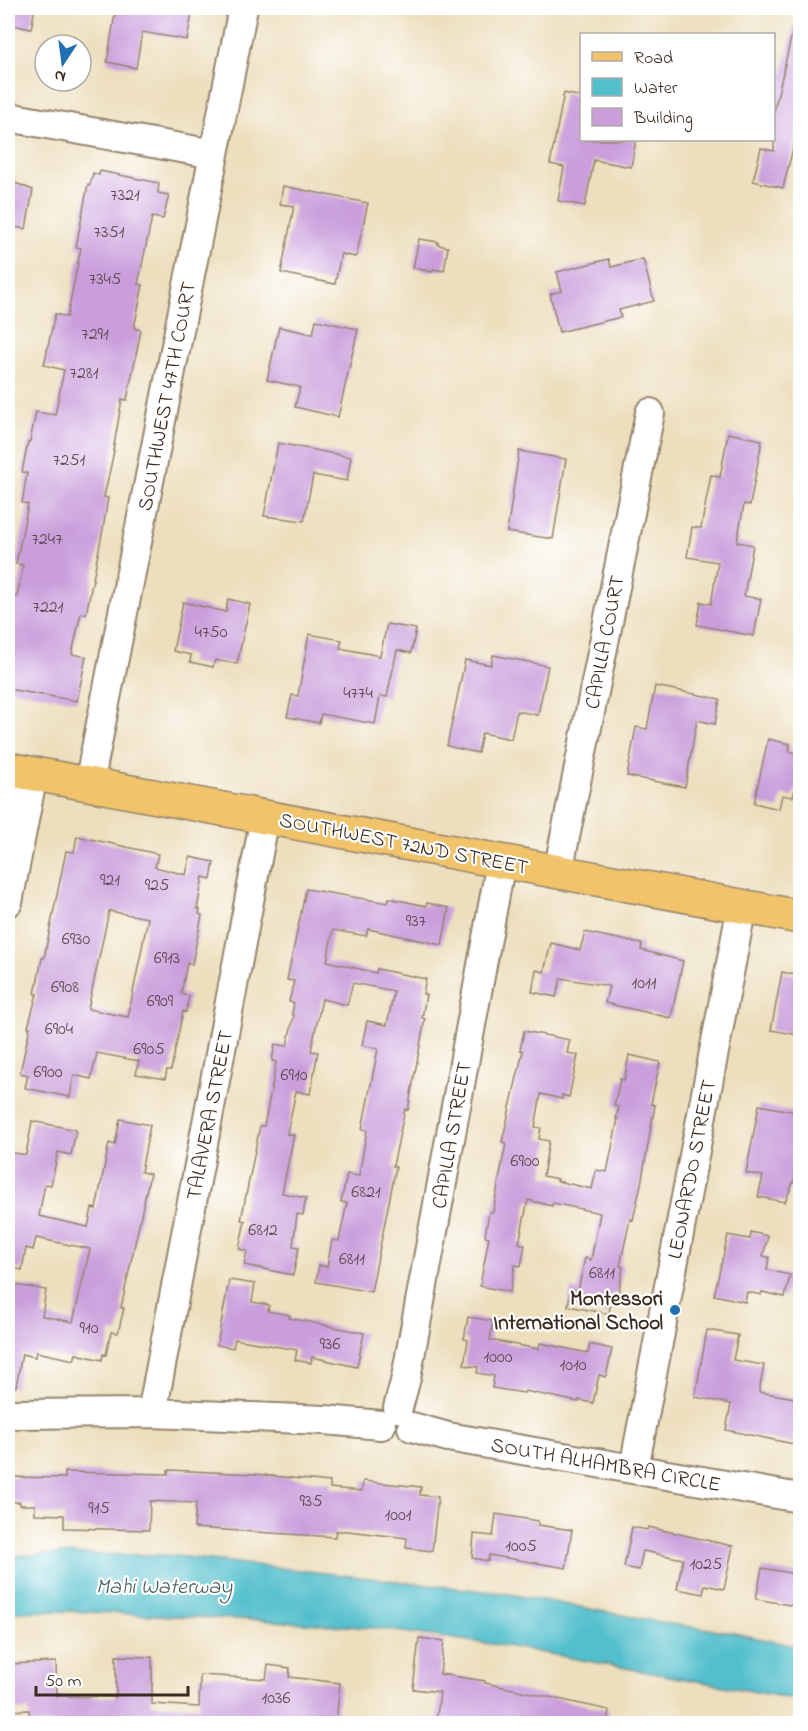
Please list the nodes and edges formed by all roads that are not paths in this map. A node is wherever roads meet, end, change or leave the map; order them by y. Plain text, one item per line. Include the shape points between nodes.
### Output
1 (243, 8) edge
2 (8, 117) edge
3 (214, 154) junction
4 (650, 413) dead end
5 (20, 772) edge
6 (89, 784) junction
7 (265, 817) junction
8 (501, 862) junction
9 (558, 872) junction
10 (8, 902) edge
11 (742, 906) junction
12 (801, 917) edge
13 (152, 1413) junction
14 (8, 1414) edge
15 (397, 1420) junction
16 (634, 1468) junction
17 (801, 1498) edge

1 - 3 street, SOUTHWEST 47TH COURT
2 - 3 street
3 - 6 street, SOUTHWEST 47TH COURT
4 - 9 street, CAPILLA COURT
5 - 6 main road, SOUTHWEST 72ND STREET
5 - 10 street
6 - 7 main road, SOUTHWEST 72ND STREET
7 - 8 main road, SOUTHWEST 72ND STREET
7 - 13 street, TALAVERA STREET
8 - 9 main road, SOUTHWEST 72ND STREET
8 - 15 street, CAPILLA STREET
9 - 11 main road, SOUTHWEST 72ND STREET
11 - 12 main road, SOUTHWEST 72ND STREET
11 - 16 street, LEONARDO STREET
13 - 14 street, SOUTH ALHAMBRA CIRCLE
13 - 15 street, SOUTH ALHAMBRA CIRCLE
15 - 16 street, SOUTH ALHAMBRA CIRCLE via 448,1437
16 - 17 street, SOUTH ALHAMBRA CIRCLE

